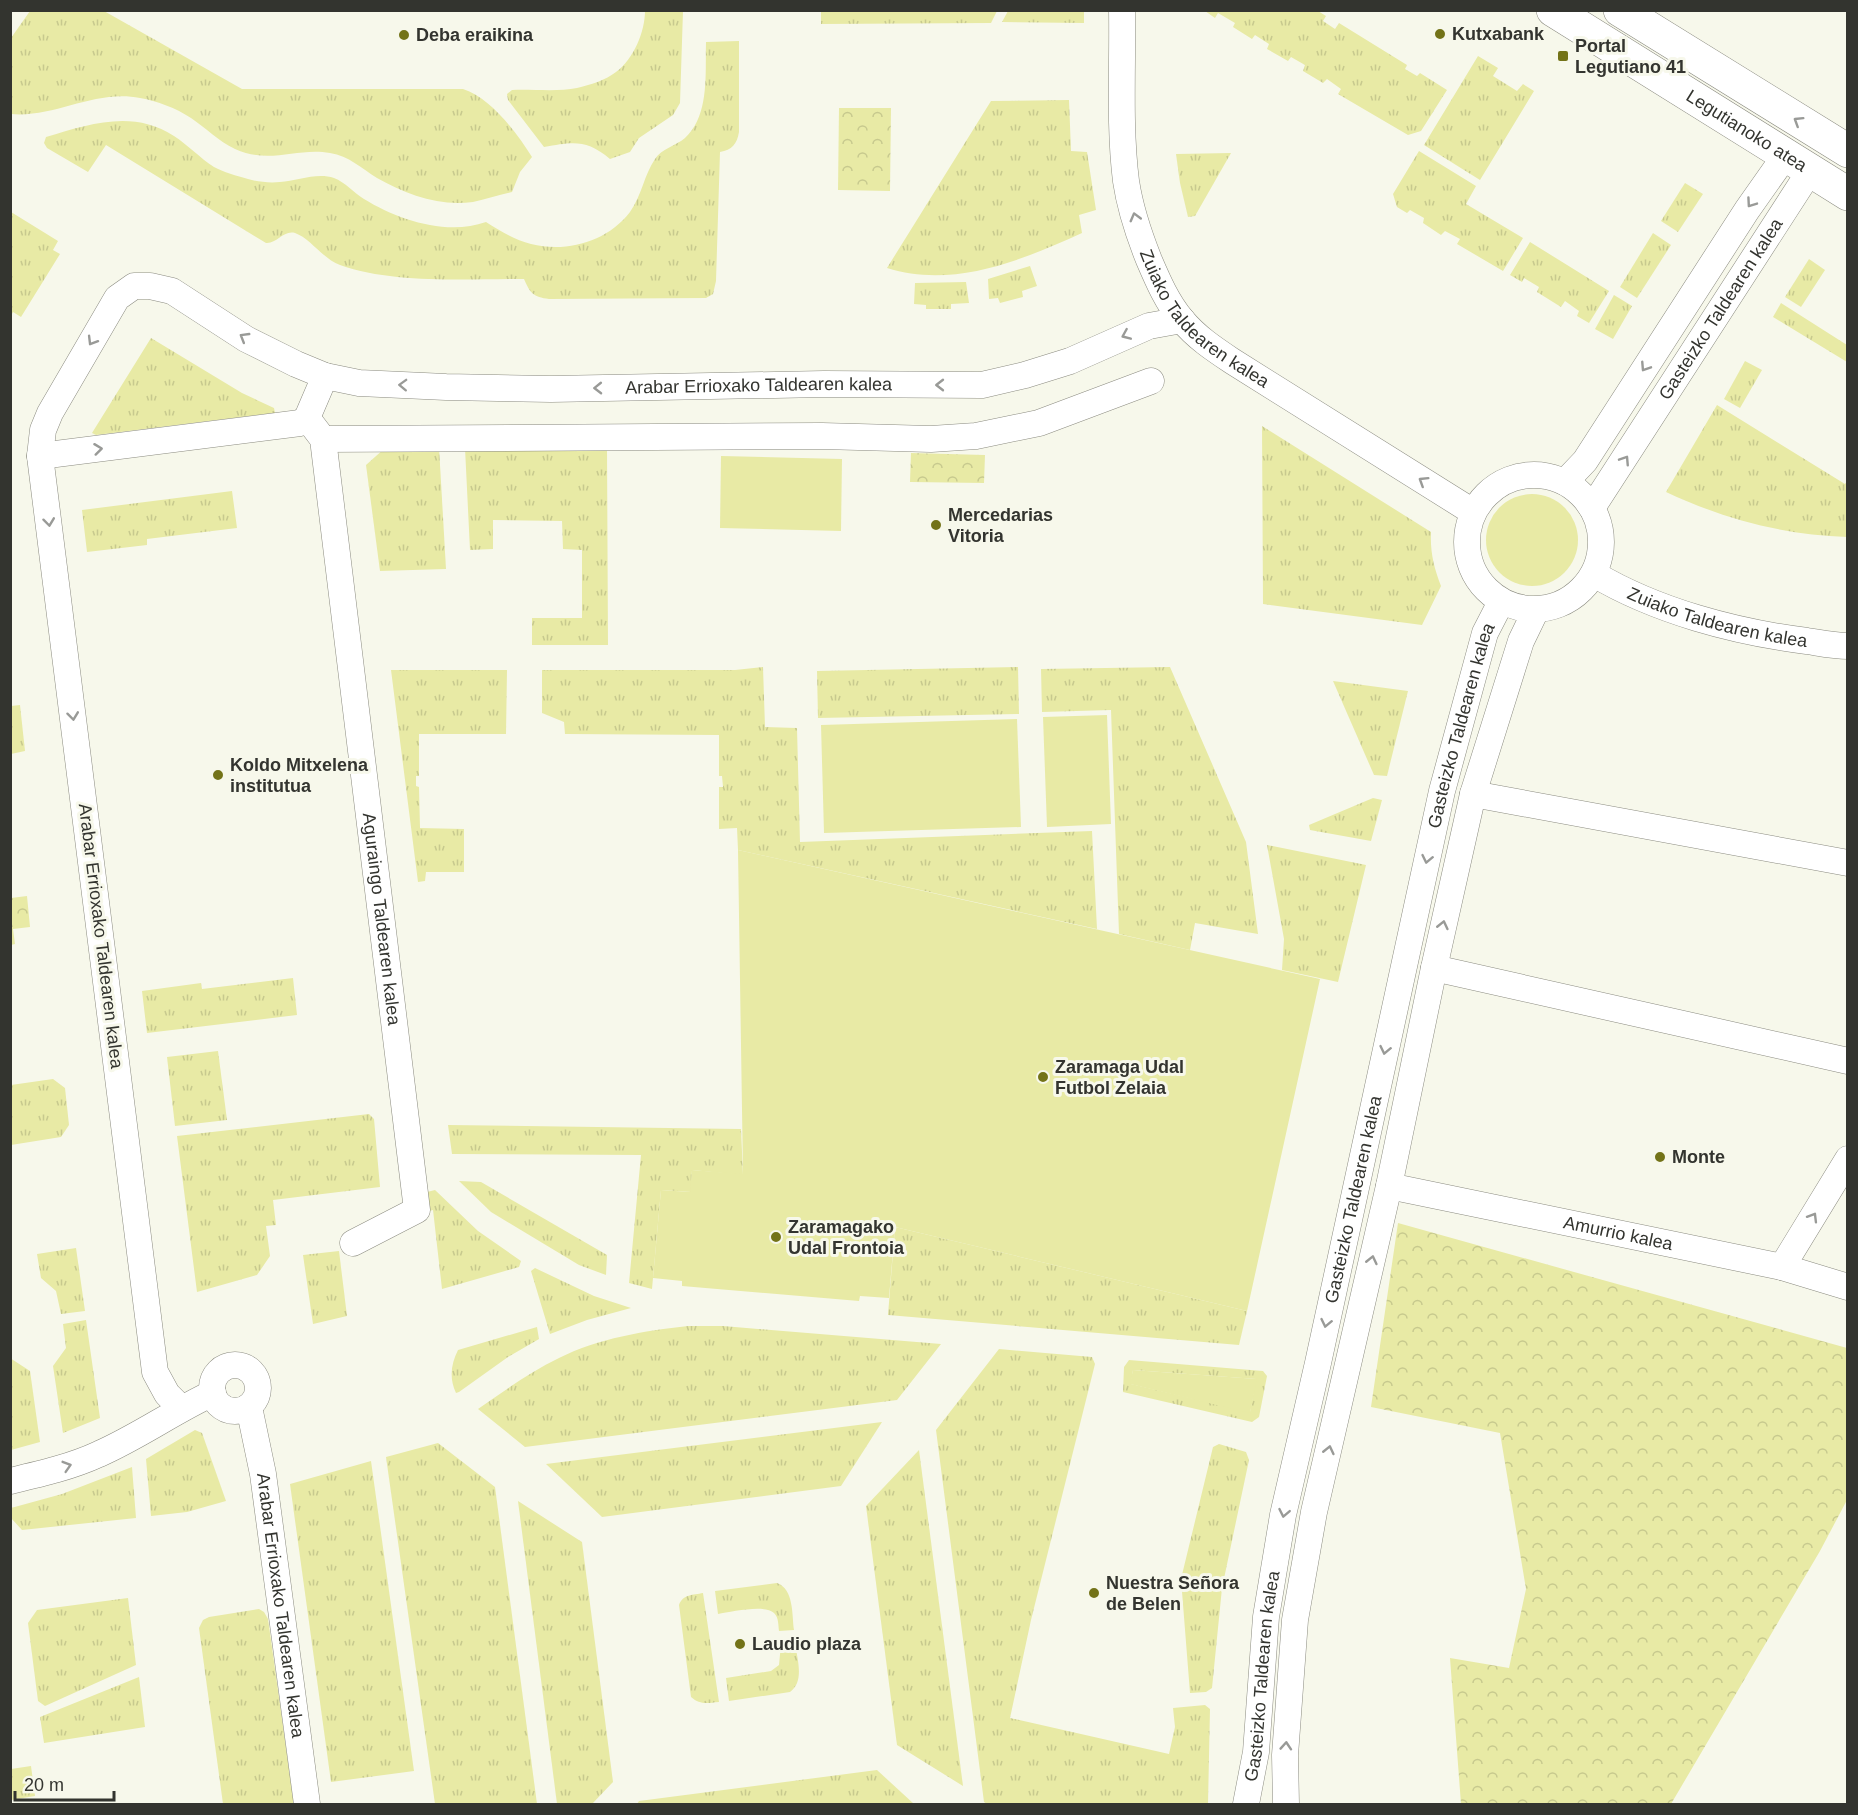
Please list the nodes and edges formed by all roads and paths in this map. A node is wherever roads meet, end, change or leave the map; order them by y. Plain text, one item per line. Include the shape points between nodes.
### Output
1 (1122, 10) edge
2 (1553, 10) edge
3 (1620, 10) edge
4 (1848, 151) edge
5 (1798, 163) junction
6 (1848, 194) edge
7 (1182, 320) junction
8 (325, 376) junction
9 (1151, 381) dead end
10 (307, 418) junction
11 (323, 439) junction
12 (40, 456) junction
13 (1565, 482) junction
14 (1592, 508) junction
15 (1473, 512) junction
16 (1594, 574) junction
17 (1501, 602) junction
18 (1536, 610) junction
19 (1848, 646) edge
20 (1473, 794) junction
21 (1848, 863) edge
22 (1434, 968) junction
23 (1848, 1061) edge
24 (1848, 1159) edge
25 (1389, 1186) junction
26 (353, 1243) dead end
27 (1782, 1267) junction
28 (1848, 1287) edge
29 (213, 1394) junction
30 (249, 1407) junction
31 (181, 1408) junction
32 (10, 1481) edge
33 (307, 1804) edge
34 (1246, 1804) edge
35 (1286, 1804) edge

7 -> 1 street, Zuiako Taldearen kalea via 1151,264 1126,182
2 - 5 main road, Legutianoko atea
4 -> 3 main road, Legutianoko atea
5 - 6 main road, Legutianoko atea
5 -> 13 street, Gasteizko Taldearen kalea via 1747,210 1585,461
14 -> 5 street, Gasteizko Taldearen kalea
7 -> 8 street, Arabar Errioxako Taldearen kalea via 1149,326 1070,361 982,385 551,389 359,383
15 -> 7 street, Zuiako Taldearen kalea via 1232,361 1200,339
8 - 10 street
8 -> 12 street, Arabar Errioxako Taldearen kalea via 246,339 172,291 134,286 117,298 50,413
9 - 11 street via 1040,423 976,436
10 - 11 street
12 -> 10 street via 288,425
11 - 26 street, Aguraingo Taldearen kalea via 417,1210
12 -> 31 street, Arabar Errioxako Taldearen kalea via 155,1372
13 - 14 street
13 - 15 street via 1545,475 1524,475 1503,482 1486,494
14 - 16 street via 1600,529 1601,552
15 - 17 street via 1466,537 1469,563 1481,586
16 - 18 street via 1579,593 1560,605
16 - 19 street, Zuiako Taldearen kalea via 1672,610 1771,637
17 - 18 street via 1518,609
17 -> 34 street, Gasteizko Taldearen kalea via 1485,633 1442,791 1283,1515 1266,1617 1257,1752
18 - 20 street, Gasteizko Taldearen kalea via 1521,641
20 - 21 street
22 -> 20 street, Gasteizko Taldearen kalea
22 - 23 street
22 - 25 street, Gasteizko Taldearen kalea
27 -> 24 street
25 - 27 street, Amurrio kalea
35 -> 25 street, Gasteizko Taldearen kalea via 1285,1755 1295,1620 1314,1512
27 - 28 street, Amurrio kalea
29 - 30 street via 227,1410
29 - 30 street via 213,1383 226,1366 248,1368 258,1387
29 - 31 street
30 - 33 street, Arabar Errioxako Taldearen kalea via 263,1474
32 -> 31 street via 100,1454

